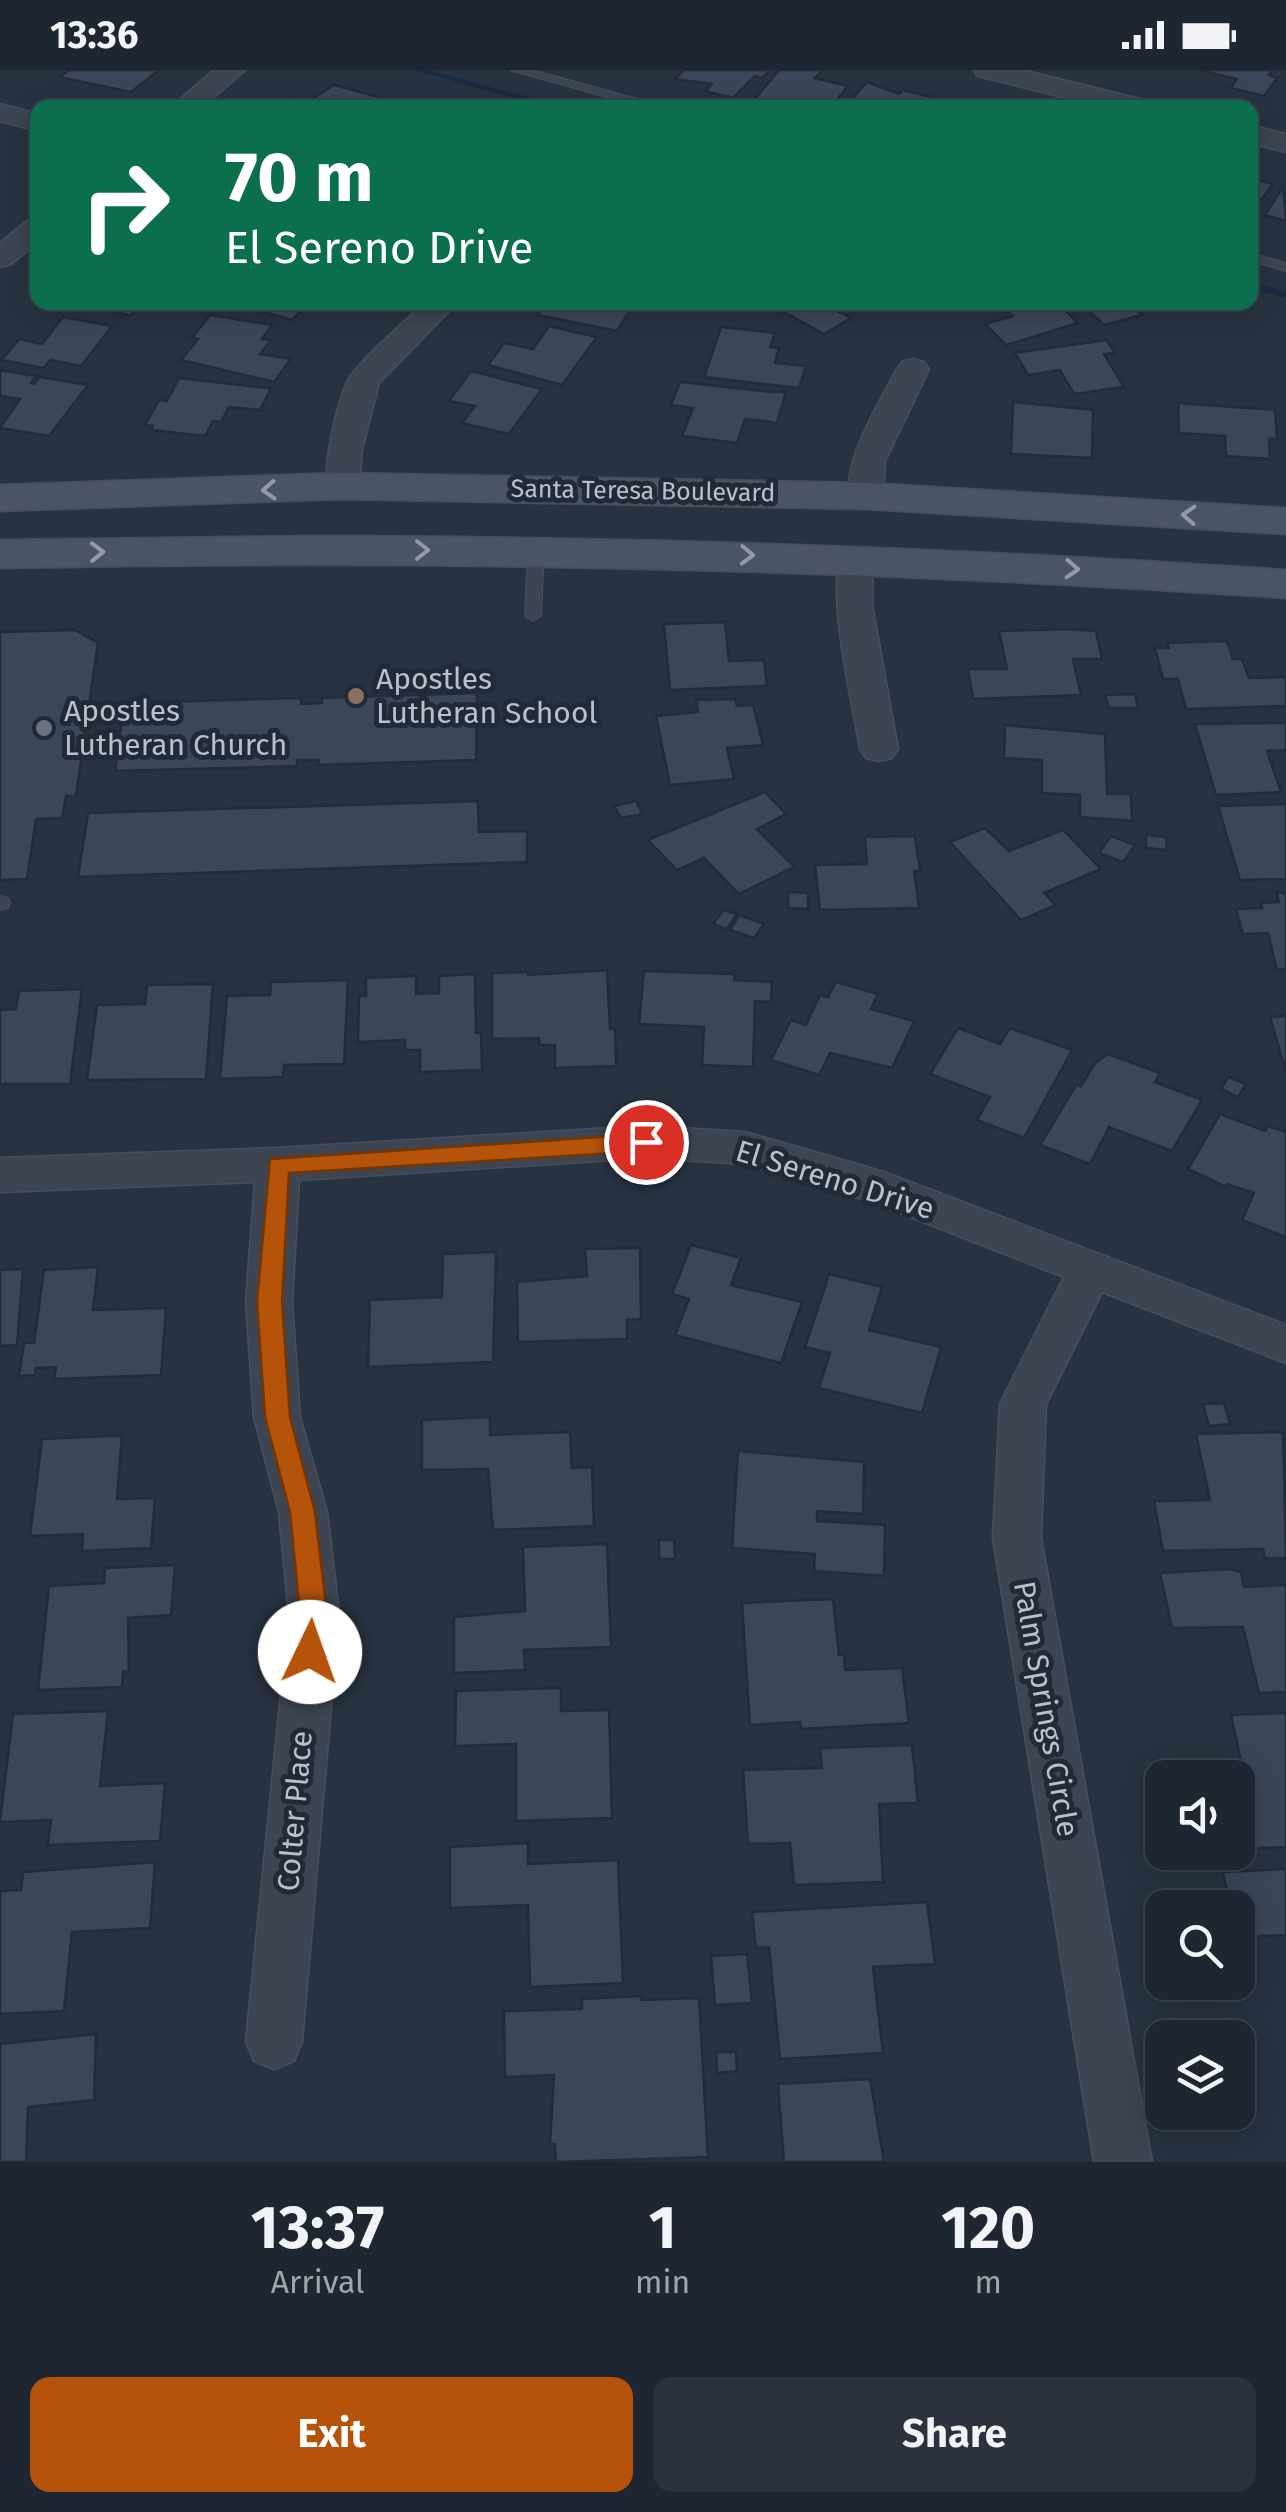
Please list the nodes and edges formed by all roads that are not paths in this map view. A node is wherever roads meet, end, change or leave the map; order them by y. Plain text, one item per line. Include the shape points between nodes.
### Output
1 (231, 70) edge
2 (517, 70) edge
3 (988, 70) edge
4 (194, 100) edge
5 (633, 100) edge
6 (1110, 100) edge
7 (0, 112) edge
8 (30, 120) edge
9 (1258, 136) edge
10 (1286, 143) edge
11 (30, 234) edge
12 (0, 258) edge
13 (1258, 259) edge
14 (1286, 266) edge
15 (434, 310) edge
16 (913, 370) dead end
17 (342, 486) junction
18 (866, 496) junction
19 (0, 498) edge
20 (1286, 521) edge
21 (536, 550) junction
22 (11, 557) edge
23 (856, 559) junction
24 (1286, 584) edge
25 (533, 616) dead end
26 (879, 749) dead end
27 (278, 1165) junction
28 (0, 1176) edge
29 (1091, 1268) junction
30 (1286, 1344) edge
31 (274, 2042) dead end
32 (1123, 2162) edge

1 - 4 street
2 - 5 lane
3 - 6 street
7 - 8 street
9 - 10 street
11 - 12 street
13 - 14 lane
15 - 17 street via 364,380
16 - 18 street via 868,461
17 - 18 main road, Santa Teresa Boulevard
17 -> 19 main road, Santa Teresa Boulevard
20 -> 18 main road, Santa Teresa Boulevard
22 -> 21 main road
21 -> 23 main road
21 - 25 lane
23 -> 24 main road
23 - 26 street via 854,605
27 - 28 street, El Sereno Drive
27 - 29 street, El Sereno Drive via 646,1142 744,1148 884,1190
27 - 31 street, Colter Place via 270,1302 277,1417 302,1512 314,1614
29 - 30 street, El Sereno Drive
29 - 32 street, Palm Springs Circle via 1023,1404 1017,1538

